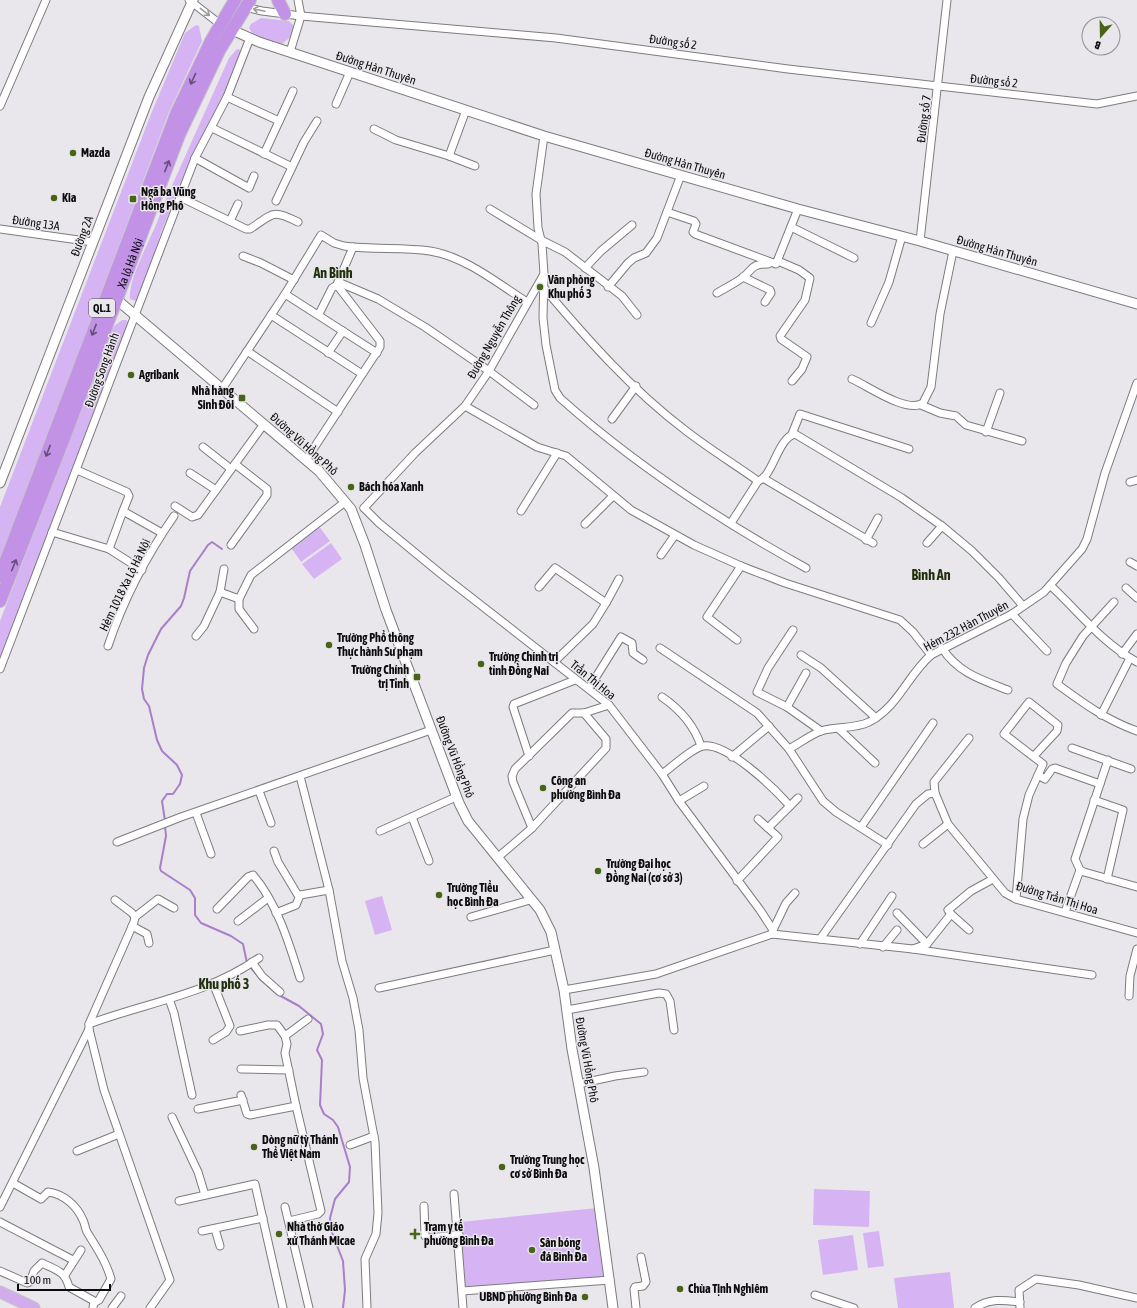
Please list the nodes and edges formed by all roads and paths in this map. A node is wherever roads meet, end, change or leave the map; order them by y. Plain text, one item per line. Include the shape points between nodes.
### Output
1 (46, 0) edge
2 (233, 0) edge
3 (278, 0) edge
4 (298, 0) edge
5 (947, 0) edge
6 (191, 1) edge
7 (247, 4) edge
8 (285, 14) junction
9 (301, 16) junction
10 (220, 24) junction
11 (232, 30) junction
12 (250, 38) junction
13 (290, 52) junction
14 (350, 72) junction
15 (938, 87) junction
16 (293, 91) dead end
17 (1137, 96) edge
18 (227, 97) junction
19 (336, 104) dead end
20 (0, 106) edge
21 (466, 110) junction
22 (317, 121) dead end
23 (279, 122) junction
24 (212, 128) junction
25 (374, 129) dead end
26 (544, 136) junction
27 (264, 154) junction
28 (449, 156) junction
29 (195, 158) junction
30 (475, 166) dead end
31 (292, 168) junction
32 (681, 175) junction
33 (254, 176) dead end
34 (180, 197) junction
35 (276, 201) dead end
36 (238, 204) dead end
37 (490, 209) dead end
38 (798, 209) junction
39 (667, 212) junction
40 (230, 221) junction
41 (298, 222) dead end
42 (632, 224) dead end
43 (791, 227) junction
44 (0, 229) edge
45 (902, 236) junction
46 (541, 240) junction
47 (920, 241) junction
48 (93, 242) junction
49 (353, 247) junction
50 (953, 251) junction
51 (243, 256) dead end
52 (854, 258) dead end
53 (776, 262) junction
54 (585, 268) junction
55 (544, 274) junction
56 (743, 277) junction
57 (294, 280) junction
58 (337, 283) junction
59 (608, 287) junction
60 (544, 288) junction
61 (717, 293) dead end
62 (285, 294) junction
63 (116, 299) junction
64 (527, 302) junction
65 (765, 302) dead end
66 (1137, 304) edge
67 (318, 314) junction
68 (134, 315) junction
69 (271, 315) junction
70 (637, 315) dead end
71 (871, 323) dead end
72 (343, 331) junction
73 (247, 351) junction
74 (328, 353) junction
75 (377, 353) junction
76 (489, 371) junction
77 (362, 374) junction
78 (852, 379) dead end
79 (792, 381) dead end
80 (1137, 383) edge
81 (636, 386) junction
82 (222, 389) junction
83 (1000, 393) dead end
84 (534, 405) dead end
85 (921, 405) junction
86 (464, 406) junction
87 (338, 412) junction
88 (612, 419) dead end
89 (264, 424) junction
90 (986, 432) junction
91 (792, 434) junction
92 (1022, 440) dead end
93 (203, 447) dead end
94 (909, 449) dead end
95 (557, 453) junction
96 (306, 460) junction
97 (233, 466) junction
98 (77, 470) junction
99 (190, 473) dead end
100 (760, 479) junction
101 (0, 483) edge
102 (216, 490) junction
103 (613, 496) junction
104 (175, 506) dead end
105 (348, 506) junction
106 (364, 508) junction
107 (124, 511) junction
108 (521, 511) dead end
109 (174, 516) dead end
110 (878, 518) dead end
111 (731, 523) junction
112 (585, 524) dead end
113 (942, 526) junction
114 (52, 532) junction
115 (162, 533) junction
116 (675, 535) junction
117 (927, 543) dead end
118 (231, 545) dead end
119 (109, 549) junction
120 (661, 554) dead end
121 (741, 566) junction
122 (806, 568) dead end
123 (224, 569) dead end
124 (142, 570) junction
125 (0, 576) edge
126 (619, 579) dead end
127 (1051, 586) junction
128 (539, 587) dead end
129 (1126, 588) dead end
130 (220, 592) junction
131 (1137, 598) edge
132 (239, 599) junction
133 (0, 601) edge
134 (1114, 602) dead end
135 (606, 603) junction
136 (1023, 606) junction
137 (1012, 614) junction
138 (1090, 626) junction
139 (254, 629) dead end
140 (793, 630) dead end
141 (1137, 634) edge
142 (196, 636) dead end
143 (737, 640) dead end
144 (108, 646) dead end
145 (660, 648) dead end
146 (942, 648) junction
147 (1047, 651) dead end
148 (1122, 654) junction
149 (801, 655) dead end
150 (931, 655) junction
151 (1130, 658) junction
152 (643, 660) dead end
153 (554, 662) junction
154 (1137, 662) edge
155 (0, 669) edge
156 (806, 673) dead end
157 (575, 680) junction
158 (589, 688) junction
159 (1008, 690) dead end
160 (662, 698) dead end
161 (609, 705) junction
162 (787, 706) junction
163 (584, 713) junction
164 (1101, 715) junction
165 (876, 718) junction
166 (933, 723) dead end
167 (769, 726) junction
168 (839, 729) junction
169 (432, 730) junction
170 (821, 731) junction
171 (1137, 731) edge
172 (969, 738) dead end
173 (701, 746) junction
174 (1072, 748) dead end
175 (790, 749) junction
176 (529, 756) junction
177 (1034, 756) junction
178 (732, 757) junction
179 (1108, 760) junction
180 (875, 763) dead end
181 (1131, 769) dead end
182 (662, 774) junction
183 (300, 776) junction
184 (1038, 776) junction
185 (1100, 784) junction
186 (704, 786) dead end
187 (259, 792) junction
188 (935, 793) junction
189 (456, 797) junction
190 (798, 798) dead end
191 (1094, 800) junction
192 (679, 801) junction
193 (790, 806) junction
194 (196, 813) junction
195 (412, 817) junction
196 (758, 819) dead end
197 (271, 823) dead end
198 (948, 824) junction
199 (861, 827) junction
200 (532, 828) junction
201 (768, 828) junction
202 (380, 831) dead end
203 (117, 842) dead end
204 (923, 844) dead end
205 (888, 845) junction
206 (274, 851) dead end
207 (211, 854) dead end
208 (497, 858) junction
209 (429, 861) dead end
210 (1080, 870) junction
211 (993, 879) junction
212 (1107, 879) junction
213 (737, 881) junction
214 (1137, 887) edge
215 (329, 890) junction
216 (795, 893) dead end
217 (892, 896) dead end
218 (299, 897) junction
219 (268, 898) junction
220 (1016, 899) junction
221 (115, 900) dead end
222 (530, 900) junction
223 (174, 908) dead end
224 (217, 909) dead end
225 (1065, 912) junction
226 (276, 913) junction
227 (896, 913) dead end
228 (951, 914) junction
229 (135, 917) junction
230 (471, 917) dead end
231 (238, 921) dead end
232 (132, 926) junction
233 (897, 930) dead end
234 (969, 930) dead end
235 (772, 932) junction
236 (1137, 933) edge
237 (820, 939) junction
238 (149, 943) dead end
239 (860, 944) junction
240 (927, 944) junction
241 (883, 947) junction
242 (913, 949) junction
243 (1137, 949) edge
244 (555, 950) junction
245 (259, 958) dead end
246 (252, 962) junction
247 (1092, 975) dead end
248 (300, 978) dead end
249 (213, 983) junction
250 (379, 988) dead end
251 (564, 990) junction
252 (280, 992) dead end
253 (1129, 996) dead end
254 (169, 999) junction
255 (566, 1010) junction
256 (308, 1019) dead end
257 (89, 1027) junction
258 (674, 1030) dead end
259 (240, 1031) dead end
260 (285, 1036) junction
261 (213, 1040) dead end
262 (241, 1069) dead end
263 (289, 1070) junction
264 (644, 1072) dead end
265 (578, 1084) junction
266 (192, 1095) dead end
267 (296, 1106) junction
268 (198, 1109) dead end
269 (172, 1117) dead end
270 (119, 1134) junction
271 (374, 1136) junction
272 (350, 1145) dead end
273 (77, 1150) dead end
274 (13, 1183) junction
275 (454, 1194) dead end
276 (205, 1195) junction
277 (179, 1201) dead end
278 (424, 1206) dead end
279 (0, 1207) edge
280 (285, 1208) dead end
281 (263, 1218) junction
282 (289, 1221) junction
283 (0, 1222) edge
284 (215, 1229) junction
285 (202, 1231) dead end
286 (458, 1235) junction
287 (220, 1246) dead end
288 (81, 1250) dead end
289 (641, 1257) dead end
290 (73, 1260) junction
291 (0, 1271) edge
292 (65, 1275) junction
293 (610, 1280) junction
294 (462, 1291) junction
295 (0, 1292) edge
296 (815, 1295) dead end
297 (121, 1296) dead end
298 (1137, 1298) edge
299 (94, 1305) edge
300 (1020, 1305) edge
301 (28, 1307) edge
302 (112, 1308) edge
303 (150, 1308) edge
304 (283, 1308) edge
305 (308, 1308) edge
306 (367, 1308) edge
307 (463, 1308) edge
308 (613, 1308) edge
309 (636, 1308) edge
310 (854, 1308) edge
311 (975, 1308) edge

1 - 20 street
2 - 7 highway
2 - 10 highway, Xa lộ Hà Nội / QL.1
3 - 8 highway
4 - 9 street
5 - 15 street, Đường số 7
6 -> 10 street
6 - 48 street, Đường 2A via 149,98
8 -> 7 street, Đường số 2 via 262,11
7 - 11 highway, Xa lộ Hà Nội / QL.1
8 - 9 street, Đường số 2
9 - 13 street
9 - 15 street, Đường số 2 via 556,38
10 - 11 highway
10 -> 125 highway, Xa lộ Hà Nội / QL.1 via 177,112
11 - 12 street, Đường Hàn Thuyên
63 -> 11 highway, Xa lộ Hà Nội / QL.1 via 179,135
12 - 13 street, Đường Hàn Thuyên
12 - 18 street, Đường Song Hành
13 - 14 street, Đường Hàn Thuyên
14 - 19 street
14 - 21 street, Đường Hàn Thuyên
15 - 17 street, Đường số 2 via 1098,104
15 - 47 street, Đường số 7
16 - 23 street
18 - 23 street
18 - 24 street, Đường Song Hành
21 - 26 street, Đường Hàn Thuyên
21 - 28 street
22 - 31 street
23 - 27 street
24 - 27 street
24 - 29 street, Đường Song Hành
25 - 28 street via 396,140
26 - 32 street, Đường Hàn Thuyên
26 - 46 street via 536,194
27 - 31 street
28 - 30 street
29 - 33 street via 248,188
29 - 34 street, Đường Song Hành
31 - 35 street
32 - 38 street, Đường Hàn Thuyên
32 - 39 street
34 - 40 street
34 - 68 street, Đường Song Hành
36 - 40 street
37 - 46 street
38 - 43 street
38 - 45 street, Đường Hàn Thuyên
39 - 53 street via 694,221 695,234
39 - 59 street via 651,247 628,263
40 - 41 street via 250,229 274,213
42 - 54 street via 601,250
43 - 52 street
43 - 53 street
44 - 48 street, Đường 13A
45 - 47 street, Đường Hàn Thuyên
45 - 71 street via 889,282
46 - 54 street via 565,252
46 - 55 street
47 - 50 street, Đường Hàn Thuyên
48 - 101 street, Đường 2A
49 - 57 street via 334,243 321,236
49 - 58 street
49 - 64 street via 424,251 455,258
50 - 66 street, Đường Hàn Thuyên
50 - 85 street via 940,314 931,387
51 - 57 street
53 - 56 street via 758,264
53 - 79 street via 799,270 810,278 804,300 780,336 807,357 802,369
54 - 59 street
55 - 60 street
55 - 64 street, Đường Nguyễn Thông
56 - 61 street
56 - 65 street via 770,290 771,293
57 - 62 street
58 - 67 street
58 - 75 street via 380,341
58 - 76 street via 378,299 425,327
59 - 70 street via 622,296
60 - 81 street via 581,332
60 - 111 street via 543,318 546,345 555,390 560,398 649,469
62 - 67 street
62 - 69 street
63 - 68 street, Đường Vũ Hồng Phô
133 -> 63 highway, Xa lộ Hà Nội / QL.1
64 - 76 street, Đường Nguyễn Thông
67 - 72 street
68 - 82 street, Đường Vũ Hồng Phô
68 - 98 street, Đường Song Hành
69 - 73 street
69 - 74 street
72 - 74 street
72 - 75 street
73 - 82 street
73 - 87 street
74 - 77 street
75 - 77 street
76 - 84 street
76 - 86 street, Đường Nguyễn Thông
77 - 87 street
78 - 85 street via 900,404
80 - 127 street, Hẻm 232 Hàn Thuyên via 1105,474 1087,539 1082,549
81 - 88 street
81 - 100 street via 685,431
82 - 89 street, Đường Vũ Hồng Phô
83 - 90 street
85 - 90 street via 956,416 966,425
86 - 95 street via 537,447
86 - 106 street, Đường Nguyễn Thông via 414,452
87 - 96 street
89 - 96 street, Đường Vũ Hồng Phô
89 - 97 street
90 - 92 street
91 - 94 street via 800,414
91 - 100 street
91 - 113 street via 902,498
93 - 97 street
95 - 103 street via 566,456
95 - 108 street
96 - 105 street, Đường Vũ Hồng Phô via 326,478
97 - 102 street
97 - 118 street via 267,489 267,495
98 - 107 street via 126,492 129,496
98 - 114 street, Đường Song Hành
99 - 102 street
100 - 110 street via 870,542
100 - 111 street
102 - 104 street via 196,517
103 - 112 street
103 - 116 street via 631,510
105 - 106 street
105 - 132 street via 251,574
105 - 169 street, Đường Vũ Hồng Phô via 365,545 386,610
106 - 153 street, Trần Thị Hoa via 441,574
107 - 115 street, Hẻm 1018 Xa Lộ Hà Nội
107 - 119 street
109 - 115 street, Hẻm 1018 Xa Lộ Hà Nội
111 - 122 street
113 - 117 street
113 - 136 street via 977,556
114 - 119 street
114 - 155 street, Đường Song Hành
115 - 124 street, Hẻm 1018 Xa Lộ Hà Nội
116 - 120 street
116 - 121 street
119 - 124 street
121 - 143 street via 707,617
121 - 150 street via 900,620 914,632
123 - 130 street
124 - 144 street, Hẻm 1018 Xa Lộ Hà Nội via 123,607
126 - 135 street
127 - 136 street, Hẻm 232 Hàn Thuyên
127 - 138 street
128 - 135 street via 555,568
129 - 131 street
130 - 132 street
130 - 142 street via 204,626
132 - 139 street via 239,609
134 - 138 street
135 - 153 street via 592,624
136 - 137 street, Hẻm 232 Hàn Thuyên
137 - 146 street, Hẻm 232 Hàn Thuyên
137 - 147 street
138 - 148 street
138 - 164 street via 1066,663 1057,684
140 - 162 street via 768,668 757,691
141 - 148 street
145 - 167 street via 757,713
146 - 150 street, Hẻm 232 Hàn Thuyên
146 - 159 street via 954,665 965,672
148 - 151 street
149 - 165 street via 820,668
150 - 165 street, Hẻm 232 Hàn Thuyên via 921,664 899,696
151 - 154 street
151 - 164 street
152 - 158 street via 633,653 632,642 621,637
153 - 157 street, Trần Thị Hoa
156 - 162 street
157 - 158 street, Trần Thị Hoa
157 - 176 street via 514,704
158 - 161 street, Trần Thị Hoa
160 - 173 street via 683,714
161 - 163 street
161 - 182 street, Trần Thị Hoa
162 - 170 street
163 - 176 street via 572,713
163 - 200 street via 606,739 606,748
164 - 171 street
165 - 168 street, Hẻm 232 Hàn Thuyên via 864,724
166 - 199 street
167 - 175 street
167 - 178 street
168 - 170 street, Hẻm 232 Hàn Thuyên
168 - 180 street
169 - 183 street
169 - 189 street, Đường Vũ Hồng Phô
170 - 175 street, Hẻm 232 Hàn Thuyên
172 - 188 street via 934,782
173 - 178 street via 712,747
173 - 182 street
174 - 179 street
175 - 199 street via 823,801
176 - 200 street via 512,776
177 - 177 street via 1056,731 1058,725 1029,702 1004,734
177 - 184 street via 1043,764
178 - 193 street via 768,782
179 - 181 street
179 - 185 street
182 - 192 street, Trần Thị Hoa
183 - 187 street
183 - 215 street
184 - 185 street via 1045,778 1055,768
184 - 220 street via 1029,795 1023,819
185 - 191 street
186 - 192 street
187 - 194 street
187 - 197 street
188 - 198 street, Đường Trần Thị Hoa
188 - 205 street via 928,794 916,804
189 - 195 street
189 - 208 street, Đường Vũ Hồng Phô via 468,821
190 - 193 street
191 - 210 street via 1075,859
191 - 212 street via 1123,810
192 - 213 street, Trần Thị Hoa
193 - 201 street
194 - 203 street
194 - 207 street
195 - 202 street
195 - 209 street
196 - 201 street
198 - 204 street
198 - 211 street, Đường Trần Thị Hoa
199 - 205 street
200 - 208 street
201 - 213 street via 778,838
205 - 237 street
206 - 218 street
208 - 222 street, Đường Vũ Hồng Phô
210 - 212 street
210 - 225 street
211 - 220 street, Đường Trần Thị Hoa via 1005,893
211 - 228 street via 971,891 948,910
212 - 214 street
213 - 235 street, Trần Thị Hoa via 760,910
215 - 218 street via 303,894
215 - 271 street via 342,961 359,1030 363,1078
216 - 235 street via 786,903
217 - 239 street
218 - 226 street via 296,905
219 - 224 street via 251,875
219 - 226 street
219 - 231 street
220 - 225 street, Đường Trần Thị Hoa
221 - 229 street
222 - 230 street
222 - 244 street, Đường Vũ Hồng Phô via 547,922
223 - 229 street via 158,899
225 - 236 street, Đường Trần Thị Hoa
226 - 248 street
227 - 240 street
228 - 234 street
228 - 240 street
229 - 232 street
232 - 238 street via 147,934
232 - 257 street
233 - 241 street
235 - 237 street
235 - 251 street via 656,974
237 - 239 street
239 - 241 street
240 - 242 street
241 - 242 street
242 - 247 street
243 - 253 street via 1130,976
244 - 250 street
244 - 251 street, Đường Vũ Hồng Phô
245 - 246 street
246 - 249 street
246 - 252 street via 262,976
249 - 254 street
249 - 261 street via 230,1026 226,1032
251 - 255 street, Đường Vũ Hồng Phô
254 - 257 street
254 - 266 street
255 - 258 street via 659,993 666,994 670,1001
255 - 265 street, Đường Vũ Hồng Phô
256 - 260 street
257 - 270 street via 104,1090
257 - 274 street
259 - 260 street via 277,1025
260 - 263 street
262 - 263 street
263 - 267 street
264 - 265 street
265 - 293 street, Đường Vũ Hồng Phô via 594,1168
267 - 268 street via 250,1115 247,1114 242,1097
267 - 282 street via 321,1211
269 - 276 street via 198,1172
270 - 273 street
270 - 303 street via 170,1280
271 - 272 street
271 - 306 street via 378,1213 376,1234 365,1259
274 - 279 street
274 - 299 street via 41,1199 48,1192 53,1193 67,1199 79,1211 111,1278
275 - 286 street
276 - 277 street
276 - 281 street via 254,1184
278 - 286 street via 427,1238
280 - 282 street
281 - 284 street
281 - 304 street
282 - 305 street
283 - 290 street
284 - 285 street
284 - 287 street
286 - 294 street
288 - 290 street
289 - 309 street via 646,1282 634,1289
290 - 292 street
291 - 292 street via 27,1283 42,1263
292 - 299 street via 69,1286 86,1296
293 - 294 street
293 - 308 street, Đường Vũ Hồng Phô
294 - 307 street
295 - 301 main road
296 - 310 street
297 - 302 street
298 - 300 street via 1079,1285 1036,1279 1020,1290
300 - 311 street via 995,1300

